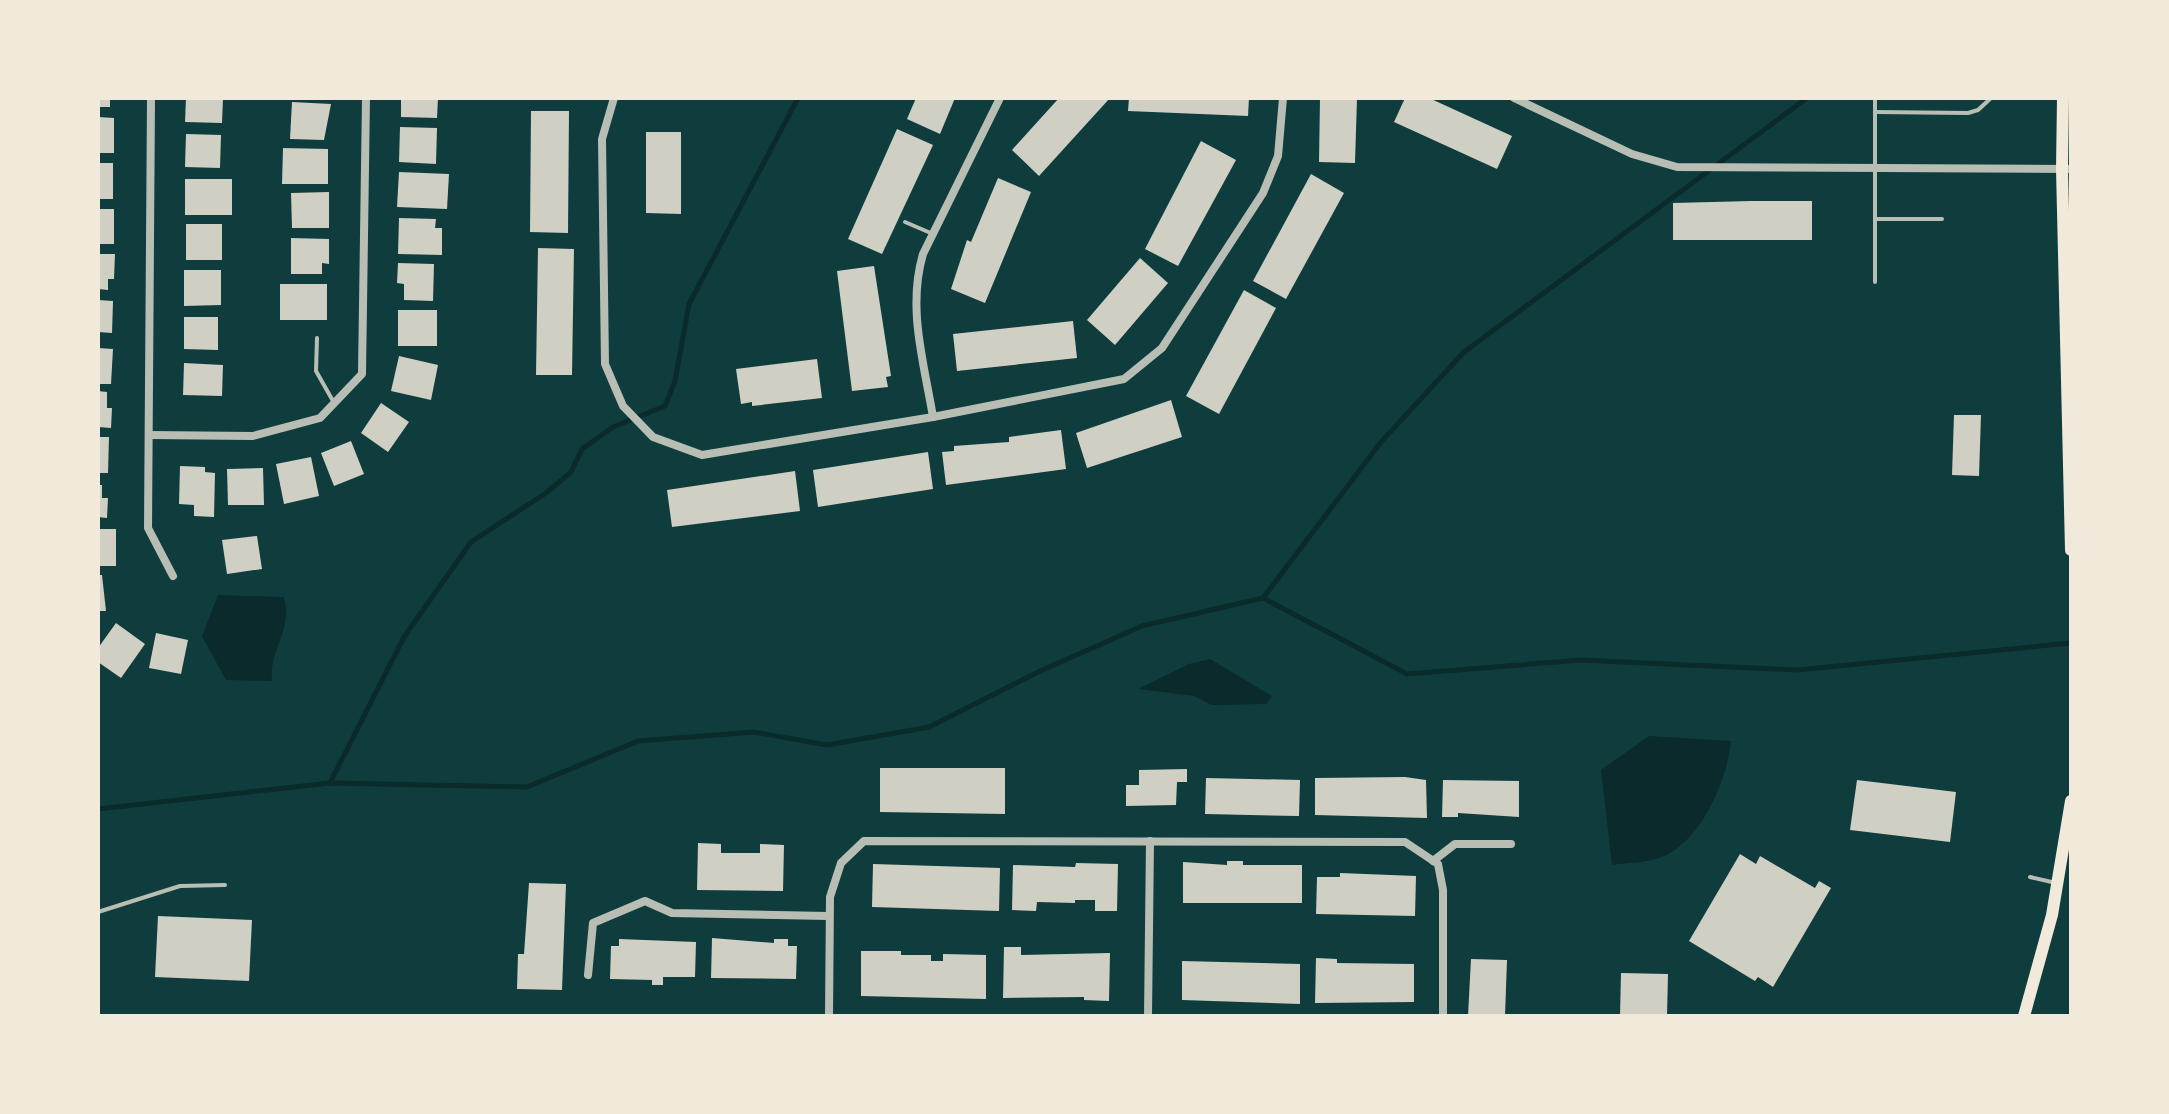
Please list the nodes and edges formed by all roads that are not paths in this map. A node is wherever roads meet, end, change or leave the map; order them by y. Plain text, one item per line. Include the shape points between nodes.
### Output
1 (151, 98) edge
2 (366, 98) edge
3 (614, 98) edge
4 (1000, 98) edge
5 (1283, 98) edge
6 (1514, 98) edge
7 (1875, 98) edge
8 (1991, 98) edge
9 (2063, 98) edge
10 (1875, 112) junction
11 (1874, 168) junction
12 (2066, 169) edge
13 (1875, 219) junction
14 (1942, 219) dead end
15 (905, 222) dead end
16 (933, 234) junction
17 (1875, 282) dead end
18 (317, 338) dead end
19 (335, 403) junction
20 (933, 417) junction
21 (149, 435) junction
22 (2071, 550) edge
23 (173, 576) dead end
24 (2071, 801) edge
25 (1150, 841) junction
26 (1511, 844) dead end
27 (1433, 861) junction
28 (2030, 877) dead end
29 (2058, 884) junction
30 (225, 885) dead end
31 (98, 912) edge
32 (829, 916) junction
33 (588, 975) dead end
34 (829, 1016) edge
35 (1148, 1016) edge
36 (1443, 1016) edge
37 (2024, 1016) edge

1 - 21 street
2 - 19 street via 362,374
3 - 20 street via 602,139 605,364 623,406 653,437 702,455
4 - 16 street
5 - 20 street via 1279,148 1267,183 1162,348 1124,379
6 - 11 street via 1632,154 1677,167
7 - 10 lane
8 - 10 lane via 1968,113
9 - 12 main road
10 - 11 lane
11 - 12 street
11 - 13 lane
12 - 22 main road
13 - 14 lane
13 - 17 lane
15 - 16 lane
16 - 20 street via 915,294
18 - 19 lane via 316,371
19 - 21 street via 320,418 253,436
21 - 23 street via 148,528
24 - 29 main road
25 - 27 street via 1405,842
25 - 32 street via 864,841 841,863
25 - 35 street
26 - 27 street via 1455,844
27 - 36 street via 1443,890
28 - 29 lane
29 - 37 main road
30 - 31 lane via 180,886
32 - 33 street via 672,913 645,901 593,923
32 - 34 street

